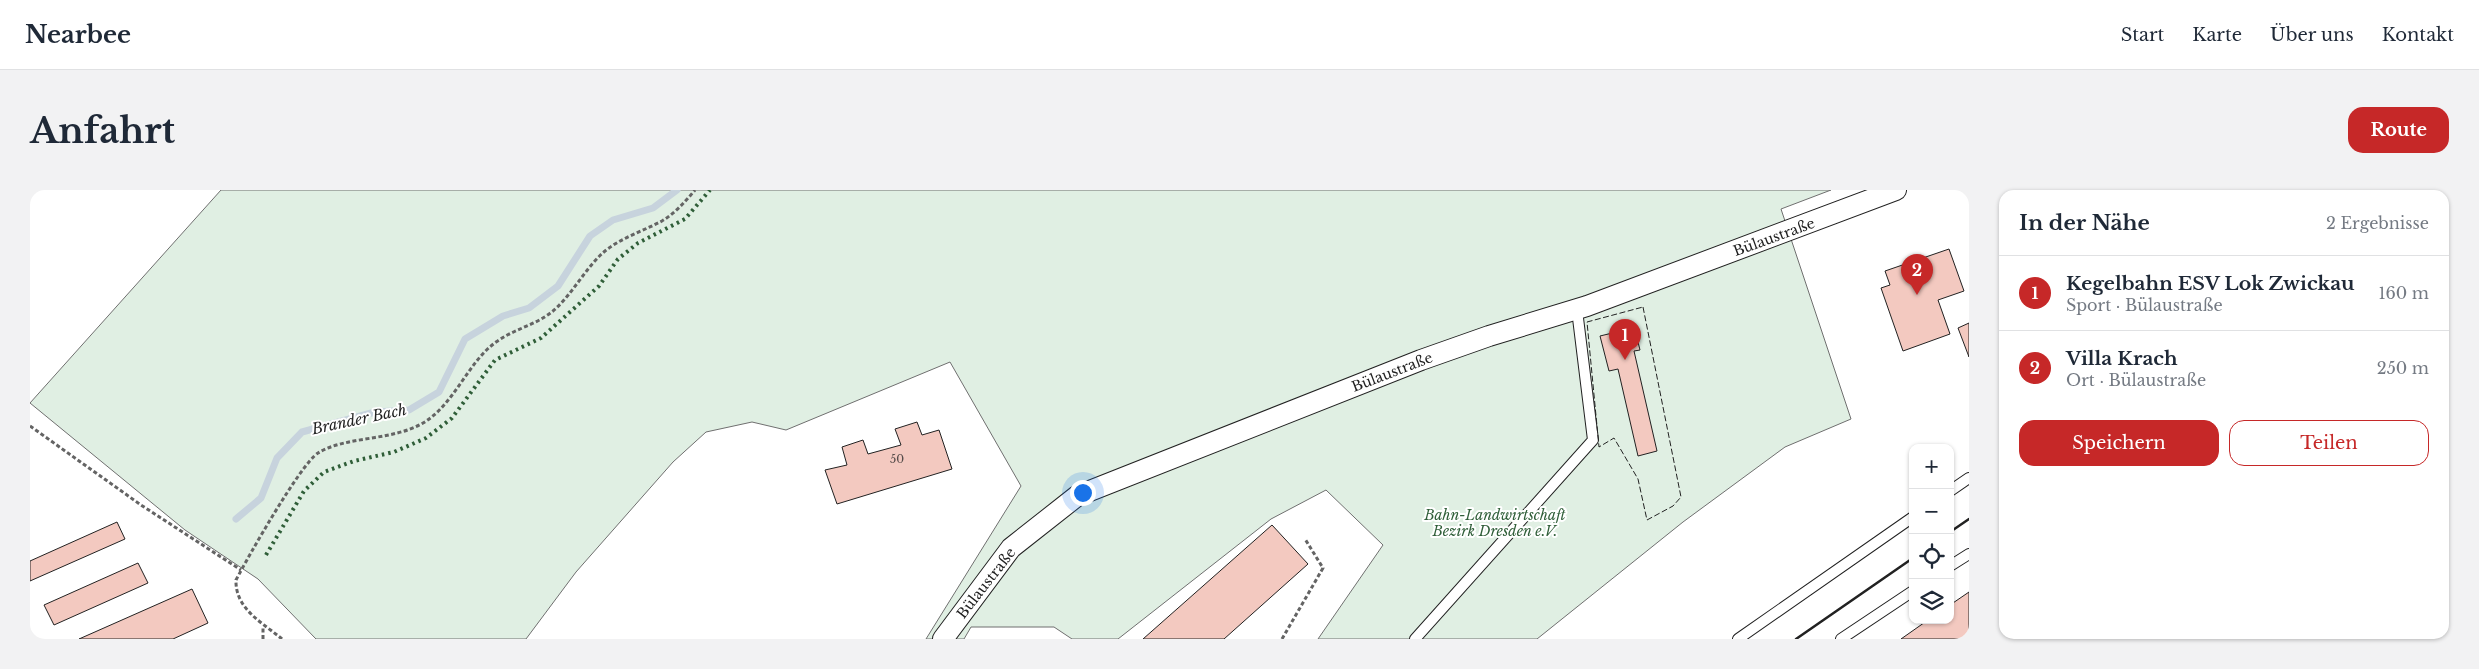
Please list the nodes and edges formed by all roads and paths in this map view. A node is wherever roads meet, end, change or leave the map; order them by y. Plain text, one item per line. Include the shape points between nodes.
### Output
1 (695, 190) edge
2 (1896, 190) edge
3 (1577, 310) junction
4 (30, 426) edge
5 (1969, 478) edge
6 (1953, 489) edge
7 (1909, 520) edge
8 (1305, 539) dead end
9 (1969, 554) edge
10 (1954, 563) edge
11 (241, 570) junction
12 (1909, 594) edge
13 (263, 626) junction
14 (263, 639) edge
15 (282, 639) edge
16 (943, 639) edge
17 (1282, 639) edge
18 (1415, 639) edge
19 (1738, 639) edge
20 (1841, 639) edge

1 - 11 path via 664,220 605,252 552,311 533,325 498,341 483,354 440,410 423,423 396,434 338,446 318,454 300,473
2 - 3 street, Bülaustraße
3 - 16 street, Bülaustraße via 1421,360 1077,496 1011,548
3 - 18 lane via 1592,440
4 - 11 path via 141,505
5 - 6 lane
7 - 19 lane
8 - 17 path via 1323,568
9 - 10 lane
11 - 13 path via 236,580 236,592
12 - 20 lane
13 - 14 path
13 - 15 path

